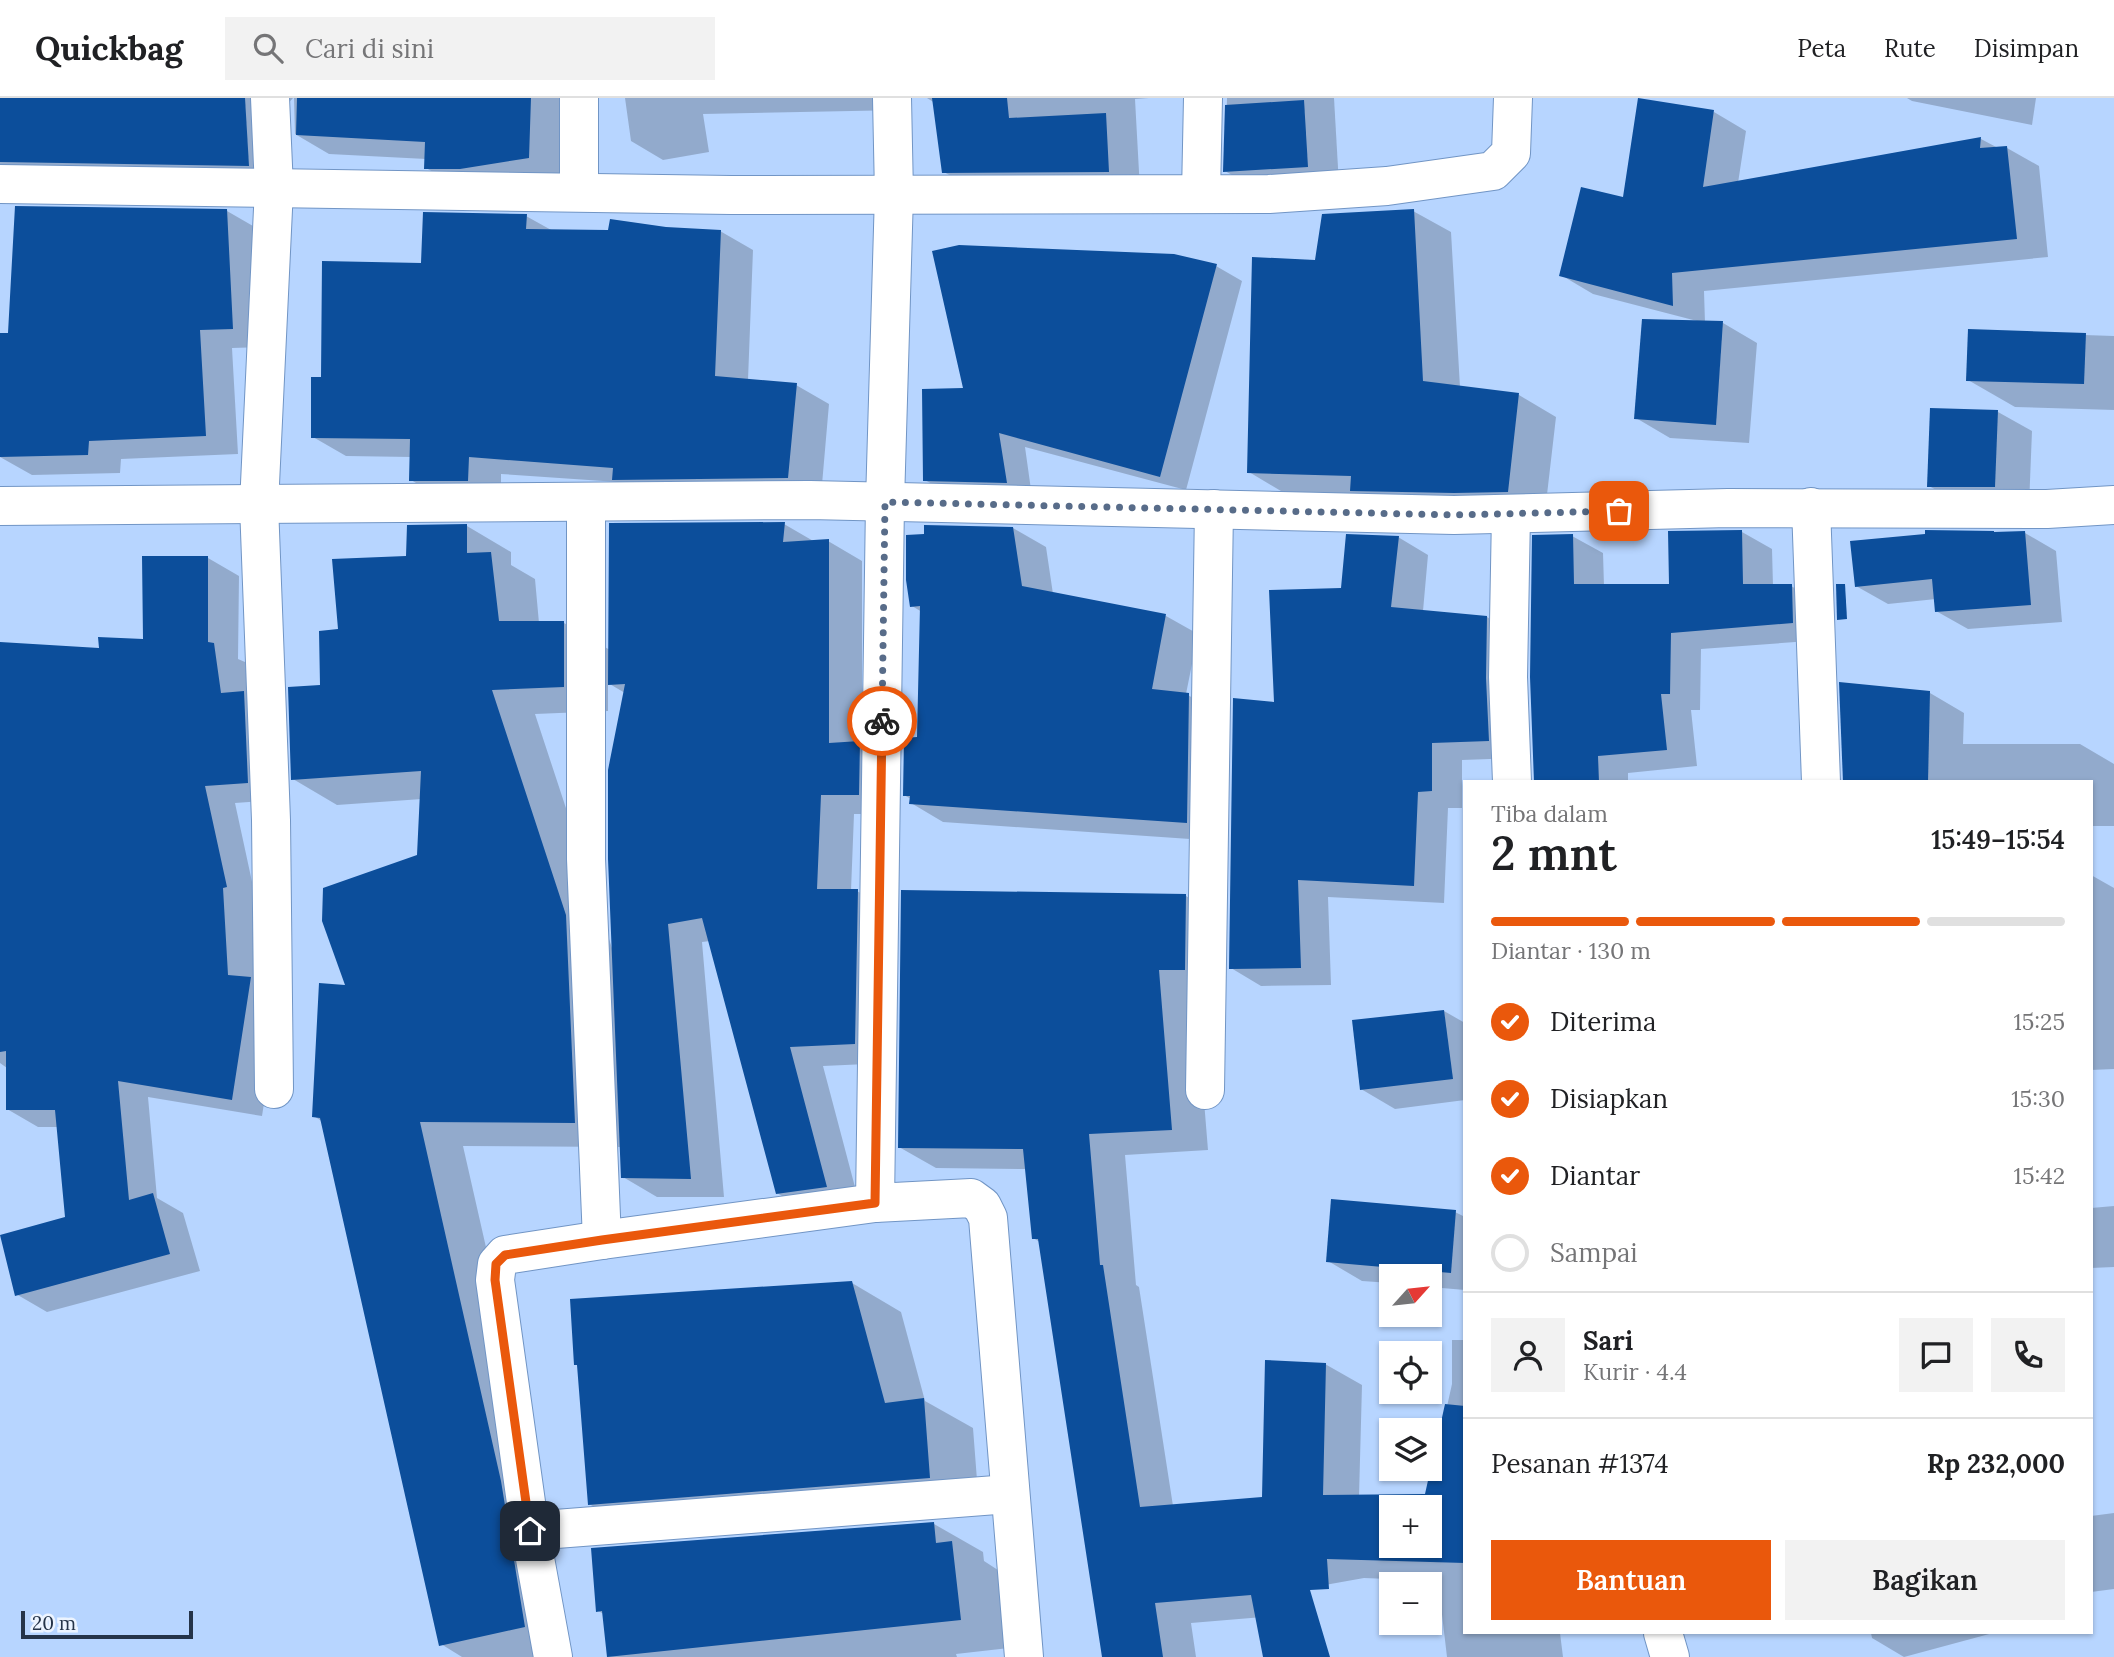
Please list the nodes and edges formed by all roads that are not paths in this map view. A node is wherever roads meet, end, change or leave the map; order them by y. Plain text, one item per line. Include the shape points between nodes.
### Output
1 (270, 98) edge
2 (579, 98) edge
3 (892, 98) edge
4 (1203, 98) edge
5 (1513, 98) edge
6 (0, 184) edge
7 (274, 188) junction
8 (579, 192) junction
9 (894, 194) junction
10 (1201, 194) junction
11 (586, 502) junction
12 (885, 502) junction
13 (259, 505) junction
14 (2114, 505) edge
15 (0, 506) edge
16 (1811, 508) junction
17 (1214, 509) junction
18 (1511, 514) junction
19 (1512, 780) edge
20 (1821, 780) edge
21 (274, 1089) dead end
22 (1205, 1090) dead end
23 (875, 1203) junction
24 (602, 1240) junction
25 (1009, 1494) junction
26 (530, 1531) junction
27 (1663, 1634) edge
28 (553, 1657) edge
29 (1024, 1657) edge
30 (1670, 1657) edge

1 - 7 street
2 - 8 street
3 - 9 street
4 - 10 street
5 - 10 street via 1511,153 1493,171 1387,186
6 - 7 street
7 - 8 street
7 - 13 street
8 - 9 street
9 - 10 street
9 - 12 street
11 - 12 street
11 - 13 street
11 - 24 street via 586,859
12 - 17 street
12 - 23 street
13 - 15 street
13 - 21 street via 271,820
14 - 16 street
16 - 18 street
16 - 20 street
17 - 18 street
17 - 22 street
18 - 19 street via 1508,677
23 - 24 street
23 - 25 street via 971,1198 982,1206 988,1219
24 - 26 street via 505,1255 496,1264
25 - 26 street
25 - 29 street
26 - 28 street
27 - 30 street

